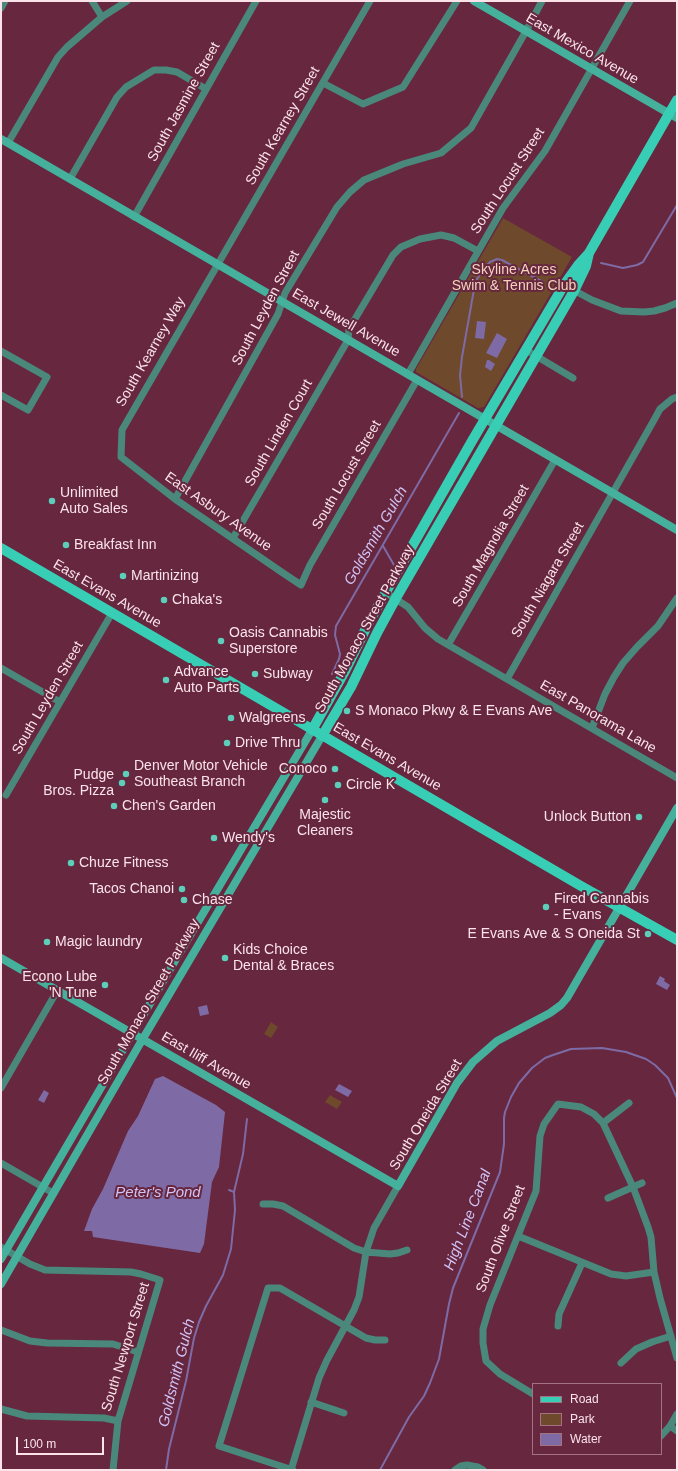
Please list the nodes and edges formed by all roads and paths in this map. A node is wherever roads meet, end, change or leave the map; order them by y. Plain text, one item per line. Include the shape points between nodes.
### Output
1 (5, 1) edge
2 (92, 1) edge
3 (127, 1) edge
4 (256, 1) edge
5 (370, 1) edge
6 (457, 1) edge
7 (474, 1) edge
8 (542, 1) edge
9 (630, 1) edge
10 (1, 8) edge
11 (102, 17) junction
12 (526, 31) junction
13 (591, 69) junction
14 (323, 83) junction
15 (206, 89) junction
16 (677, 100) edge
17 (673, 116) edge
18 (4, 141) edge
19 (70, 179) junction
20 (134, 217) junction
21 (478, 251) junction
22 (589, 253) junction
23 (217, 263) junction
24 (564, 285) junction
25 (574, 291) junction
26 (282, 302) junction
27 (677, 303) edge
28 (348, 340) junction
29 (1, 350) edge
30 (526, 350) junction
31 (536, 356) junction
32 (408, 374) junction
33 (574, 378) dead end
34 (417, 380) junction
35 (1, 395) edge
36 (677, 397) edge
37 (485, 420) junction
38 (496, 426) junction
39 (121, 457) joint
40 (555, 460) junction
41 (612, 493) junction
42 (174, 499) junction
43 (677, 530) edge
44 (233, 538) junction
45 (1, 548) edge
46 (302, 584) joint
47 (385, 592) junction
48 (396, 598) junction
49 (677, 598) edge
50 (112, 613) junction
51 (448, 645) junction
52 (1, 668) edge
53 (507, 679) junction
54 (60, 702) junction
55 (592, 728) junction
56 (312, 730) junction
57 (322, 736) junction
58 (677, 778) edge
59 (6, 795) dead end
60 (677, 808) edge
61 (620, 908) junction
62 (677, 940) edge
63 (1, 958) edge
64 (57, 990) junction
65 (132, 1033) junction
66 (142, 1039) junction
67 (1, 1088) edge
68 (629, 1103) dead end
69 (603, 1123) junction
70 (1, 1163) edge
71 (642, 1183) dead end
72 (398, 1186) junction
73 (43, 1187) junction
74 (633, 1187) junction
75 (53, 1193) junction
76 (608, 1198) dead end
77 (263, 1204) dead end
78 (518, 1236) junction
79 (4, 1249) edge
80 (407, 1250) dead end
81 (366, 1252) junction
82 (17, 1256) junction
83 (1, 1259) edge
84 (582, 1263) junction
85 (654, 1272) junction
86 (1, 1284) edge
87 (346, 1326) junction
88 (558, 1326) dead end
89 (1, 1330) edge
90 (671, 1336) junction
91 (385, 1340) dead end
92 (138, 1352) junction
93 (677, 1358) edge
94 (621, 1363) dead end
95 (532, 1393) edge
96 (311, 1402) junction
97 (1, 1409) edge
98 (344, 1413) dead end
99 (677, 1414) edge
100 (118, 1421) junction
101 (670, 1426) junction
102 (677, 1430) edge
103 (662, 1435) edge
104 (113, 1470) edge
105 (292, 1470) edge
106 (455, 1470) edge
107 (483, 1470) edge

1 - 10 street
2 - 11 street
3 - 11 street
4 - 15 street, South Jasmine Street
5 - 14 street, South Kearney Street
6 - 14 street via 403,87 363,104
7 - 12 street, East Mexico Avenue
8 - 12 street, South Leyden Street
9 - 13 street, South Locust Street
11 - 18 street via 58,57
12 - 13 street, East Mexico Avenue
12 - 26 street, South Leyden Street via 471,128 441,153 403,164 364,180 350,192 337,207
13 - 17 street, East Mexico Avenue
13 - 21 street, South Locust Street via 545,151 503,208
14 - 23 street, South Kearney Street
15 - 19 street via 177,72 166,70 154,70 126,87 117,97
15 - 20 street, South Jasmine Street
16 - 17 main road, South Monaco Street Parkway
17 - 22 main road, South Monaco Street Parkway
18 - 19 street, East Jewell Avenue
19 - 20 street, East Jewell Avenue
20 - 23 street, East Jewell Avenue
21 - 28 street, South Linden Court via 454,238 441,235 420,239 401,247 393,255 349,329
21 - 32 street, South Locust Street
22 - 24 main road, South Monaco Street Parkway
22 - 25 main road, South Monaco Street Parkway
23 - 26 street, East Jewell Avenue
23 - 39 street, South Kearney Way via 122,430
24 - 25 street
24 - 30 main road, South Monaco Street Parkway
25 - 27 street via 605,306 630,312 654,311
25 - 31 main road, South Monaco Street Parkway
26 - 28 street, East Jewell Avenue
26 - 42 street, South Leyden Street via 278,314
28 - 32 street, East Jewell Avenue
28 - 44 street, South Linden Court
29 - 35 street via 47,377 28,410
30 - 31 street
30 - 37 main road, South Monaco Street Parkway
31 - 33 street
31 - 38 main road, South Monaco Street Parkway
32 - 34 street, East Jewell Avenue
34 - 37 street, East Jewell Avenue
34 - 46 street, South Locust Street via 310,564
36 - 41 street, South Niagara Street via 660,409
37 - 38 street, East Jewell Avenue
37 - 47 main road, South Monaco Street Parkway
38 - 40 street, East Jewell Avenue
38 - 48 main road, South Monaco Street Parkway
39 - 42 street, East Asbury Avenue
40 - 41 street, East Jewell Avenue
40 - 51 street, South Magnolia Street
41 - 43 street, East Jewell Avenue
41 - 53 street, South Niagara Street
42 - 44 street, East Asbury Avenue
44 - 46 street, East Asbury Avenue
45 - 50 main road, East Evans Avenue
47 - 48 street
47 - 56 main road, South Monaco Street Parkway via 344,675
48 - 51 street via 412,610 430,633
48 - 57 main road, South Monaco Street Parkway
49 - 55 street via 658,626 623,663 605,694
50 - 54 street, South Leyden Street
50 - 56 main road, East Evans Avenue
51 - 53 street
52 - 54 street
53 - 55 street, East Panorama Lane
54 - 59 street, South Leyden Street
55 - 58 street, East Panorama Lane
56 - 57 main road, East Evans Avenue
56 - 65 street, South Monaco Street Parkway
57 - 61 main road, East Evans Avenue
57 - 66 street, South Monaco Street Parkway
60 - 61 street, South Oneida Street
61 - 62 main road, East Evans Avenue
61 - 72 street, South Oneida Street via 564,1002 550,1014 497,1040 467,1069
63 - 64 street, East Iliff Avenue
64 - 65 street, East Iliff Avenue
64 - 67 street
65 - 66 street, East Iliff Avenue
65 - 73 street, South Monaco Street Parkway
66 - 72 street, East Iliff Avenue
66 - 75 street, South Monaco Street Parkway
68 - 69 street
69 - 74 street
69 - 78 street, South Olive Street via 581,1107 558,1104 544,1124 540,1136 536,1191
70 - 73 street
71 - 74 street
72 - 81 street, South Oneida Street via 374,1228
73 - 75 street
73 - 79 street, South Monaco Street Parkway
74 - 76 street
74 - 85 street via 650,1231
75 - 82 street, South Monaco Street Parkway
77 - 81 street via 283,1206 354,1248
78 - 84 street
78 - 95 street, South Olive Street via 486,1316 482,1343 486,1361 500,1374
79 - 82 street
79 - 83 street, South Monaco Street Parkway
80 - 81 street via 390,1254
81 - 87 street, South Oneida Street via 359,1297
82 - 86 street, South Monaco Street Parkway
82 - 92 street, South Newport Street via 45,1270 131,1272 160,1280
84 - 85 street via 616,1276
84 - 88 street via 559,1314
85 - 90 street
87 - 91 street via 366,1338
87 - 96 street, South Oneida Street via 327,1360
87 - 105 street via 280,1288 268,1288 219,1446
89 - 92 street via 30,1341 113,1344
90 - 93 street
90 - 94 street via 636,1349
92 - 100 street, South Newport Street
96 - 98 street
96 - 105 street, South Oneida Street
97 - 100 street via 27,1416 104,1418
99 - 101 street
100 - 104 street, South Newport Street
101 - 102 street
101 - 103 street
106 - 107 street via 467,1465

